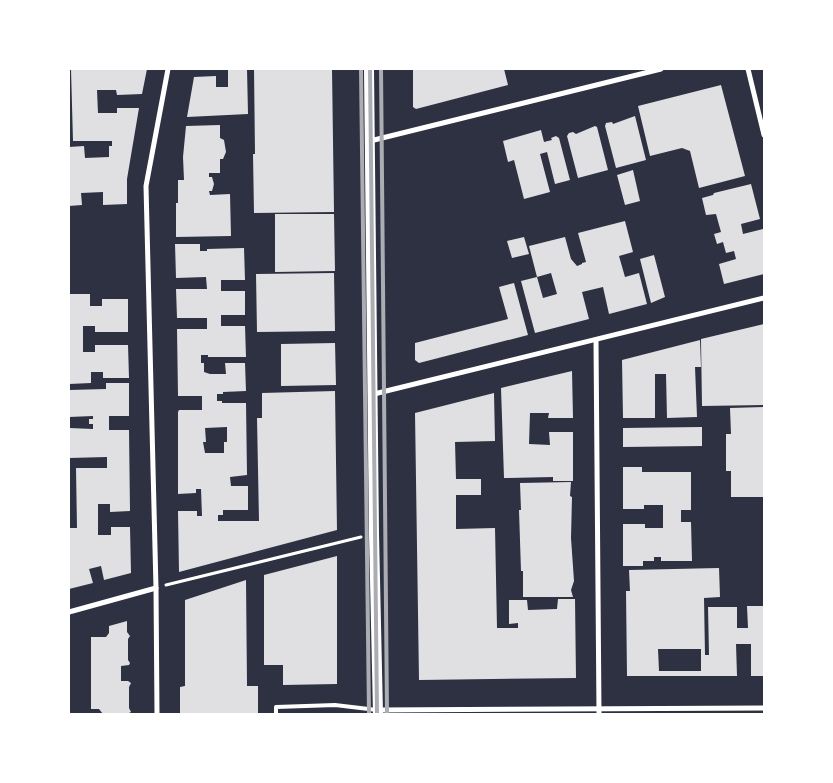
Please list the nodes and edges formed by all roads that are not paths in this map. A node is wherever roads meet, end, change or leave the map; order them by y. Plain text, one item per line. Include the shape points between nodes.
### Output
1 (168, 69) edge
2 (369, 69) edge
3 (661, 69) edge
4 (748, 69) edge
5 (764, 135) edge
6 (370, 141) junction
7 (764, 298) edge
8 (596, 340) junction
9 (374, 394) junction
10 (156, 588) junction
11 (69, 612) edge
12 (764, 708) edge
13 (378, 712) edge
14 (439, 712) edge
15 (460, 712) edge
16 (599, 712) edge
17 (157, 714) edge
18 (276, 714) edge

1 - 10 street via 146,186
2 - 6 main road
3 - 6 street
4 - 5 street
6 - 9 main road
7 - 8 street
8 - 9 street
8 - 16 street
9 - 13 main road
10 - 11 street
10 - 17 street
12 - 16 street
13 - 14 street
13 - 18 lane via 335,705 276,707
14 - 15 street
15 - 16 street

